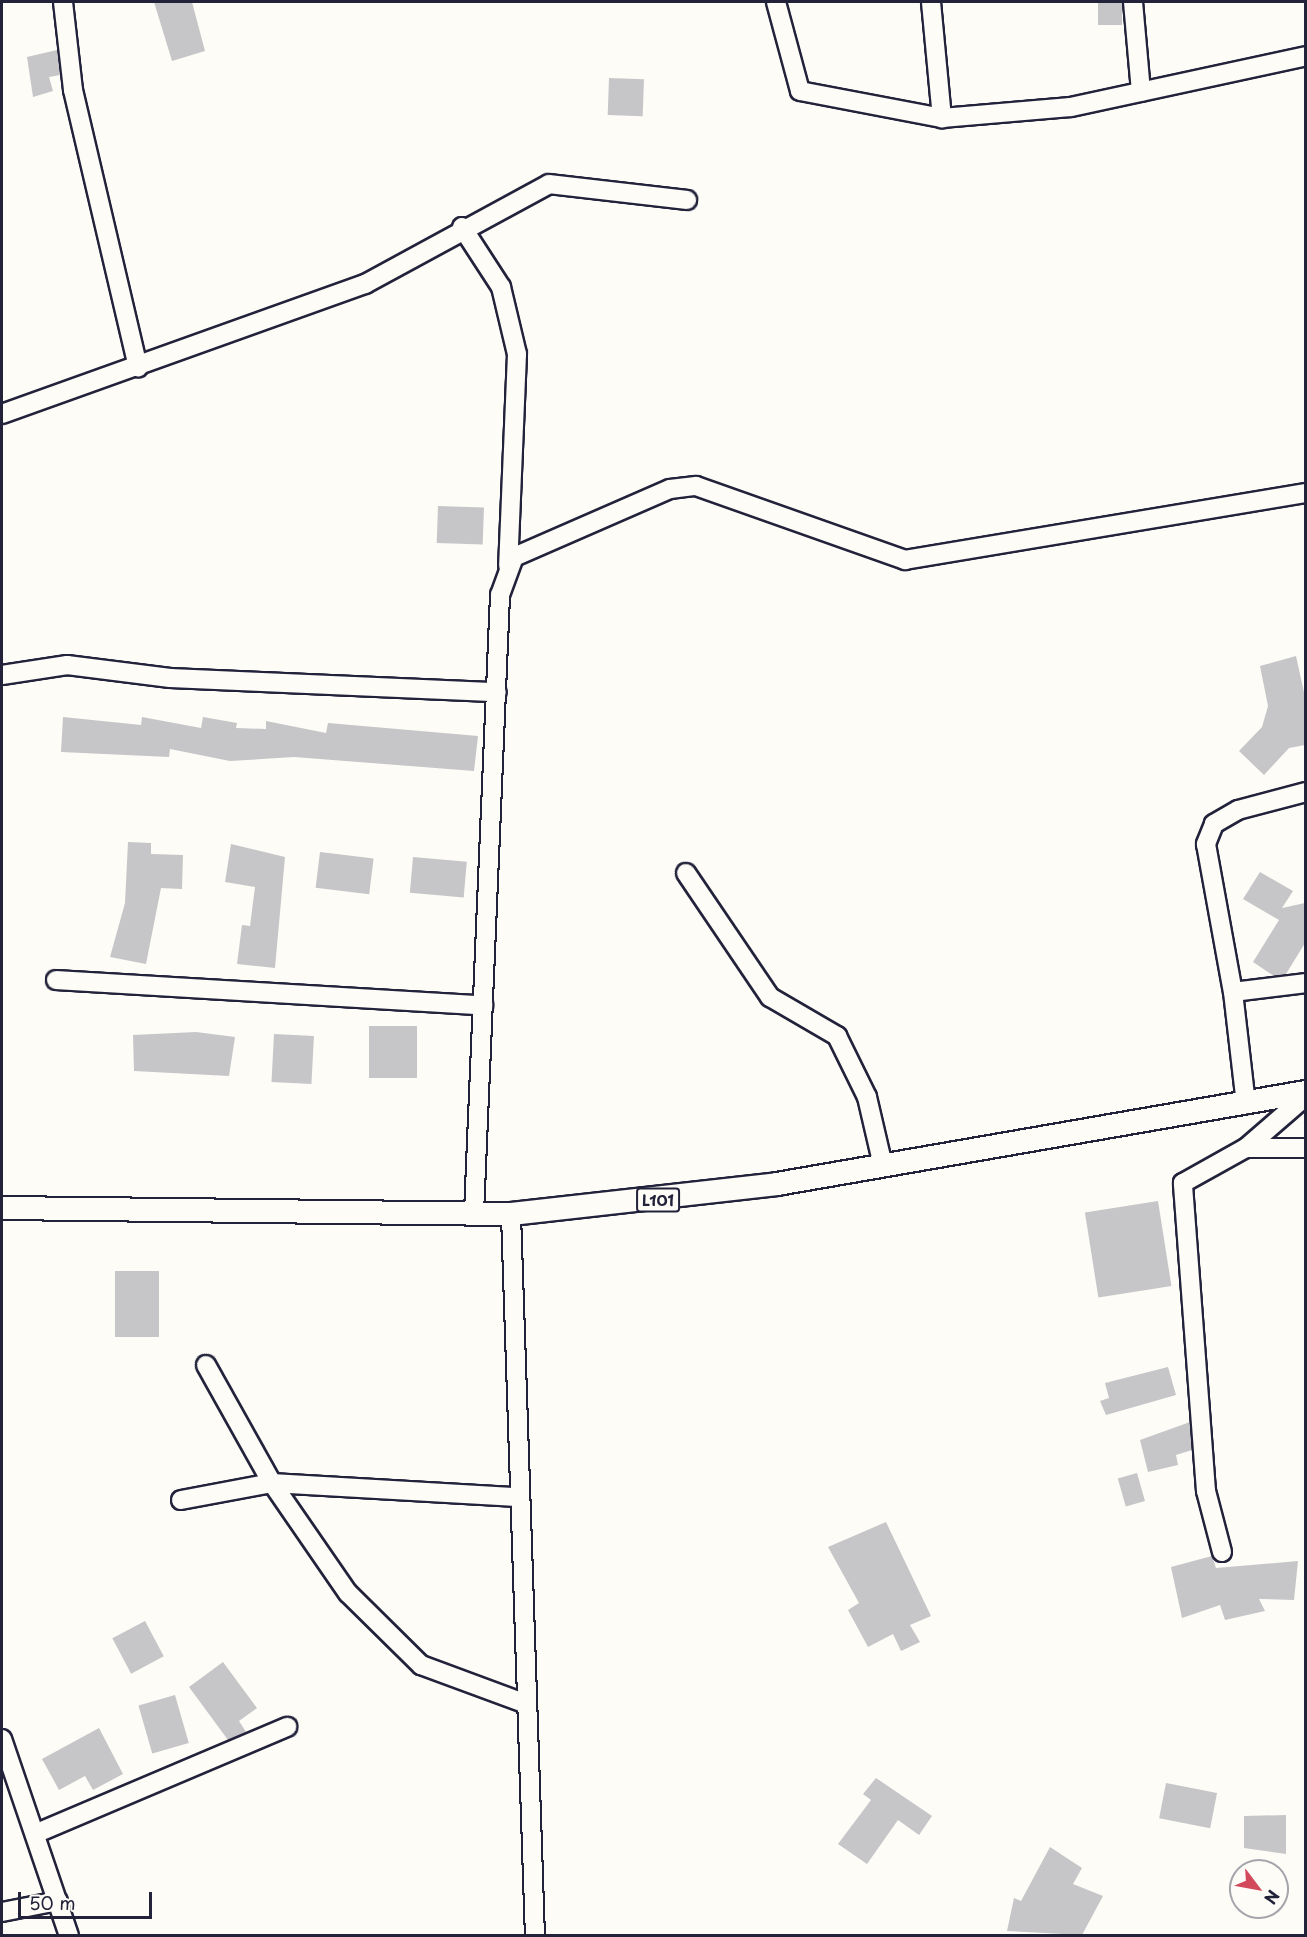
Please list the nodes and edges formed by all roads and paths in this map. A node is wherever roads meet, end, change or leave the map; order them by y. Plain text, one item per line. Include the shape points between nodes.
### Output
1 (63, 2) edge
2 (776, 2) edge
3 (931, 2) edge
4 (1133, 2) edge
5 (1305, 56) edge
6 (1141, 92) junction
7 (942, 118) junction
8 (687, 200) dead end
9 (462, 227) junction
10 (138, 367) junction
11 (2, 414) edge
12 (1305, 493) edge
13 (508, 566) junction
14 (2, 675) edge
15 (497, 692) junction
16 (1305, 792) edge
17 (686, 873) dead end
18 (56, 980) dead end
19 (1305, 983) edge
20 (1233, 992) junction
21 (483, 1005) junction
22 (1305, 1094) edge
23 (1246, 1104) junction
24 (1246, 1148) junction
25 (1305, 1148) edge
26 (883, 1166) junction
27 (2, 1208) edge
28 (474, 1213) junction
29 (512, 1214) junction
30 (206, 1365) dead end
31 (272, 1484) junction
32 (517, 1497) junction
33 (181, 1500) dead end
34 (1222, 1552) dead end
35 (524, 1703) junction
36 (287, 1727) dead end
37 (2, 1739) edge
38 (37, 1833) junction
39 (58, 1900) junction
40 (2, 1912) edge
41 (69, 1935) edge
42 (535, 1935) edge

1 - 10 street via 72,90
2 - 7 street via 800,92
3 - 7 street
4 - 6 street
5 - 6 street
6 - 7 street via 1071,107
8 - 9 street via 549,184
9 - 10 street via 365,284
9 - 13 street via 501,287 517,354
10 - 11 street
12 - 13 street via 905,560 696,486 670,489 545,542 514,557
13 - 15 street via 500,595
14 - 15 street via 68,665 170,678
15 - 21 street
16 - 20 street via 1238,810 1214,824 1206,844
17 - 26 street via 770,997 837,1036 867,1097
18 - 21 street
19 - 20 street
20 - 23 street
21 - 28 street
22 - 23 main road, L101
22 - 24 street
23 - 26 main road, L101
24 - 25 street
24 - 34 street via 1183,1183 1206,1491
26 - 29 main road, L101 via 651,1201
27 - 28 main road, L101
28 - 29 main road, L101
29 - 32 street
30 - 31 street
31 - 32 street
31 - 33 street
31 - 35 street via 348,1593 421,1665
32 - 35 street
35 - 42 street
36 - 38 street
37 - 38 street
38 - 39 street
39 - 40 street
39 - 41 street

